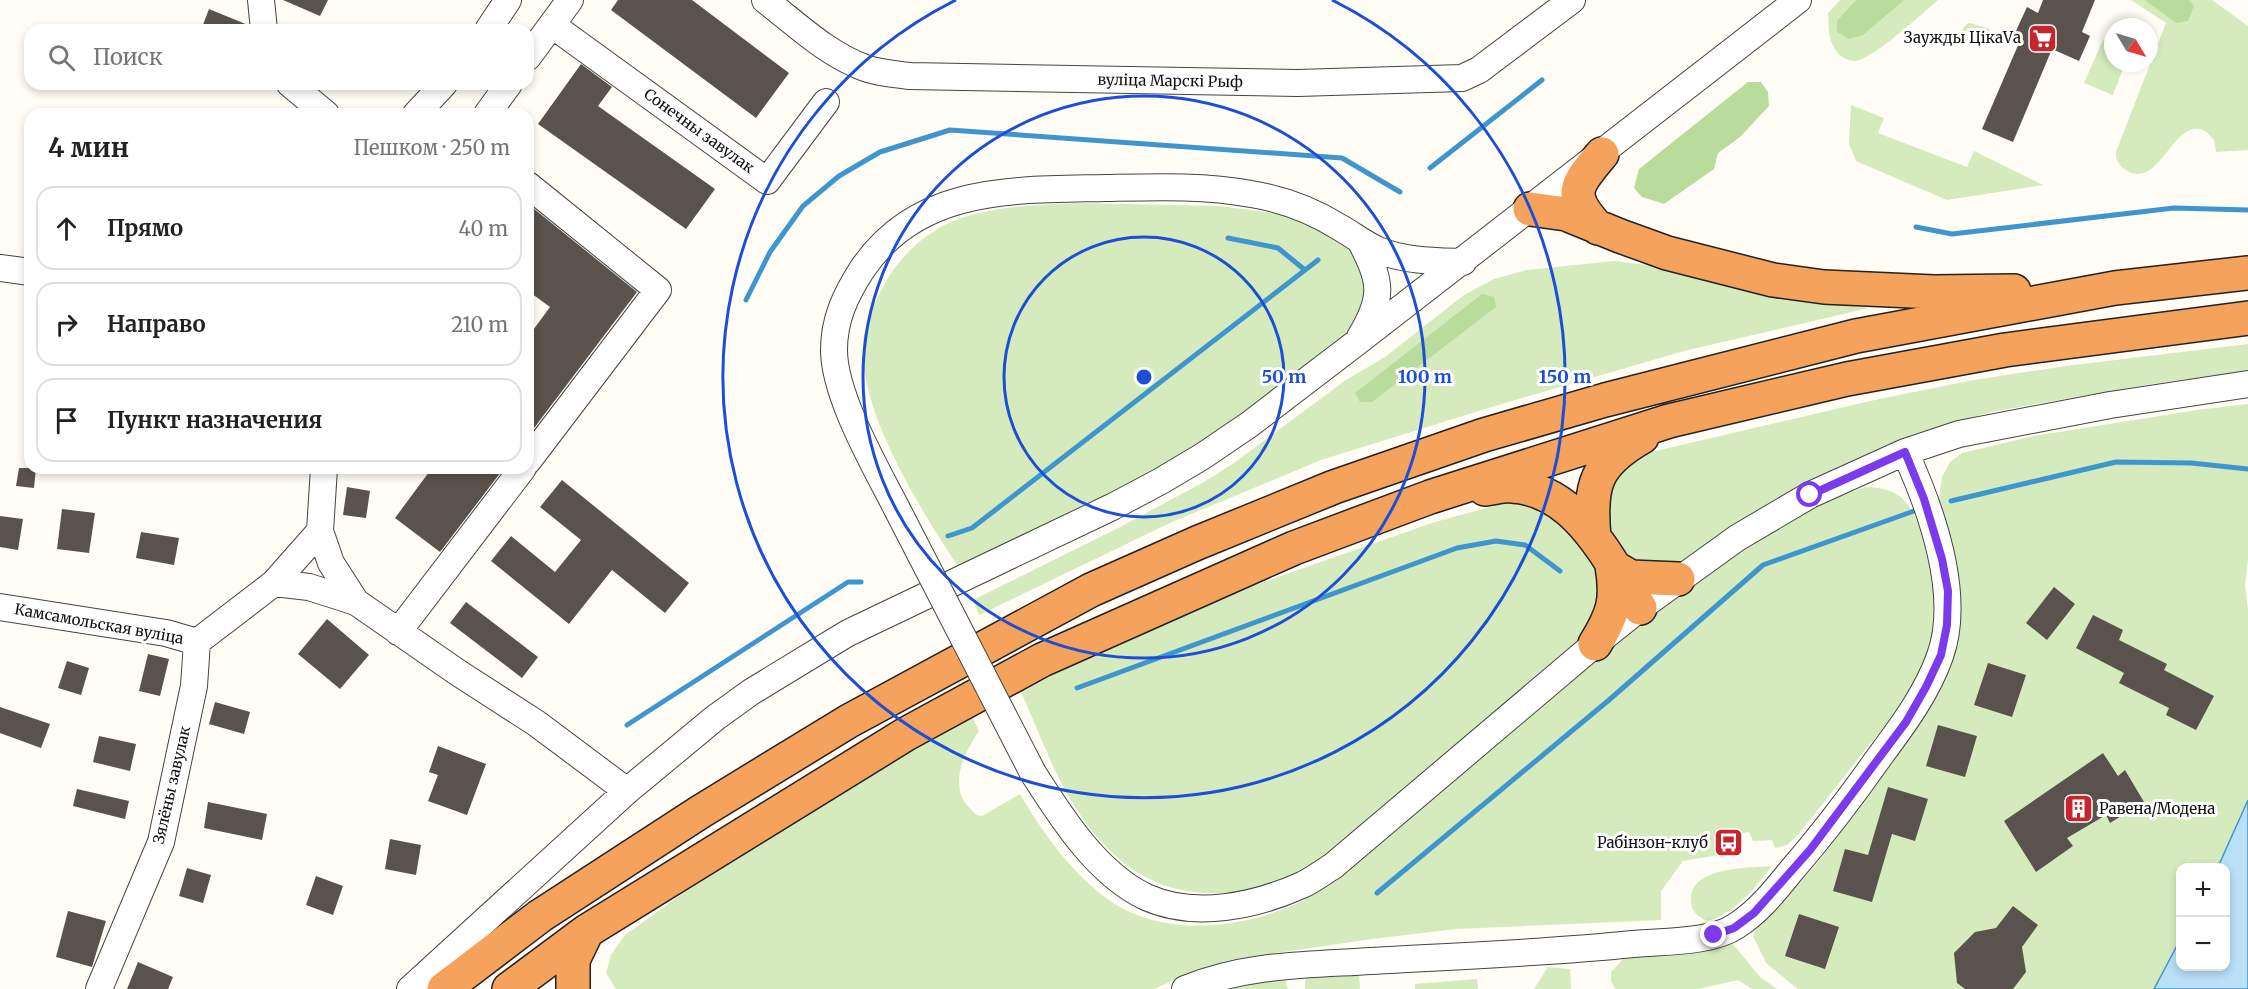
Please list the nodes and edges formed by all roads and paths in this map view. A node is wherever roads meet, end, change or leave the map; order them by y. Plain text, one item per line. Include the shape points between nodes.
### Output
1 (261, 0) edge
2 (508, 0) edge
3 (570, 0) edge
4 (765, 0) edge
5 (1572, 0) edge
6 (1785, 4) edge
7 (263, 24) edge
8 (492, 24) edge
9 (552, 25) junction
10 (534, 49) edge
11 (297, 90) edge
12 (440, 90) edge
13 (505, 90) edge
14 (826, 102) dead end
15 (319, 108) edge
16 (429, 108) edge
17 (491, 108) edge
18 (1602, 154) junction
19 (534, 189) edge
20 (1530, 209) junction
21 (1598, 228) junction
22 (1360, 240) junction
23 (1463, 262) junction
24 (0, 268) edge
25 (24, 271) edge
26 (2248, 273) edge
27 (2115, 288) junction
28 (1409, 302) junction
29 (2248, 318) edge
30 (1356, 343) junction
31 (2248, 384) edge
32 (1669, 421) junction
33 (1905, 452) junction
34 (534, 453) edge
35 (324, 474) edge
36 (518, 474) edge
37 (1430, 497) junction
38 (320, 531) junction
39 (1594, 537) junction
40 (1612, 566) junction
41 (1678, 579) junction
42 (274, 583) junction
43 (356, 602) junction
44 (0, 607) edge
45 (1640, 608) junction
46 (398, 632) junction
47 (197, 642) junction
48 (1595, 644) junction
49 (627, 791) junction
50 (586, 931) junction
51 (513, 986) edge
52 (99, 989) edge
53 (410, 989) edge
54 (444, 989) edge
55 (572, 989) edge
56 (1185, 989) edge

1 - 7 street
2 - 8 street
3 - 9 street
4 - 5 street, вуліца Марскі Рыф via 846,60 886,74 1298,83 1462,78 1479,70
6 - 18 street
9 - 10 street
9 - 14 street, Сонечны завулак via 767,181
11 - 15 street
12 - 16 street
13 - 17 street
18 - 20 street
18 - 21 highway via 1577,191 1579,201
19 - 34 street via 658,290
20 - 21 highway via 1566,214
20 - 23 street
21 - 27 highway via 1720,268 1824,287 1934,292
22 - 23 street via 1405,257
22 - 28 street
22 - 30 street via 1378,284 1371,319
22 - 48 street, bridge via 1315,213 1249,193 1139,187 1004,191 955,201 913,219 891,235 847,293 838,316 834,352 841,390 866,449 1033,773 1075,835 1114,874 1146,897 1174,906 1202,908 1265,899 1304,885 1333,866
23 - 28 street
24 - 25 street
26 - 27 highway
27 - 54 highway via 1856,336 1605,400 1484,435 1344,483 1197,543 1091,590 849,721 540,916
28 - 30 street
29 - 32 highway via 2005,350 1847,379
30 - 49 street via 1250,424 1161,481 858,628 789,667 715,718
31 - 33 street via 2025,420 1959,434
32 - 37 highway
32 - 39 highway via 1625,446 1606,465 1596,483 1591,505
33 - 41 street via 1810,495
33 - 56 street via 1924,499 1948,591 1941,655 1906,722 1849,800 1774,892 1734,928 1693,939 1604,947 1239,971
35 - 38 street
36 - 46 street
37 - 39 highway via 1511,486 1534,490 1574,513
37 - 50 highway via 1294,548 1042,660 906,734
38 - 42 street
38 - 43 street via 331,563
39 - 40 highway
40 - 41 highway via 1631,577
40 - 45 highway
40 - 48 highway via 1613,612
41 - 45 street
42 - 43 street via 309,587
42 - 47 street
43 - 46 street
44 - 47 street, Камсамольская вуліца via 166,633
45 - 48 street
46 - 49 street via 536,723
47 - 52 street, Зялёны завулак via 194,686 161,842
49 - 53 street
50 - 51 highway
50 - 55 highway via 573,960
51 - 55 highway via 553,981

